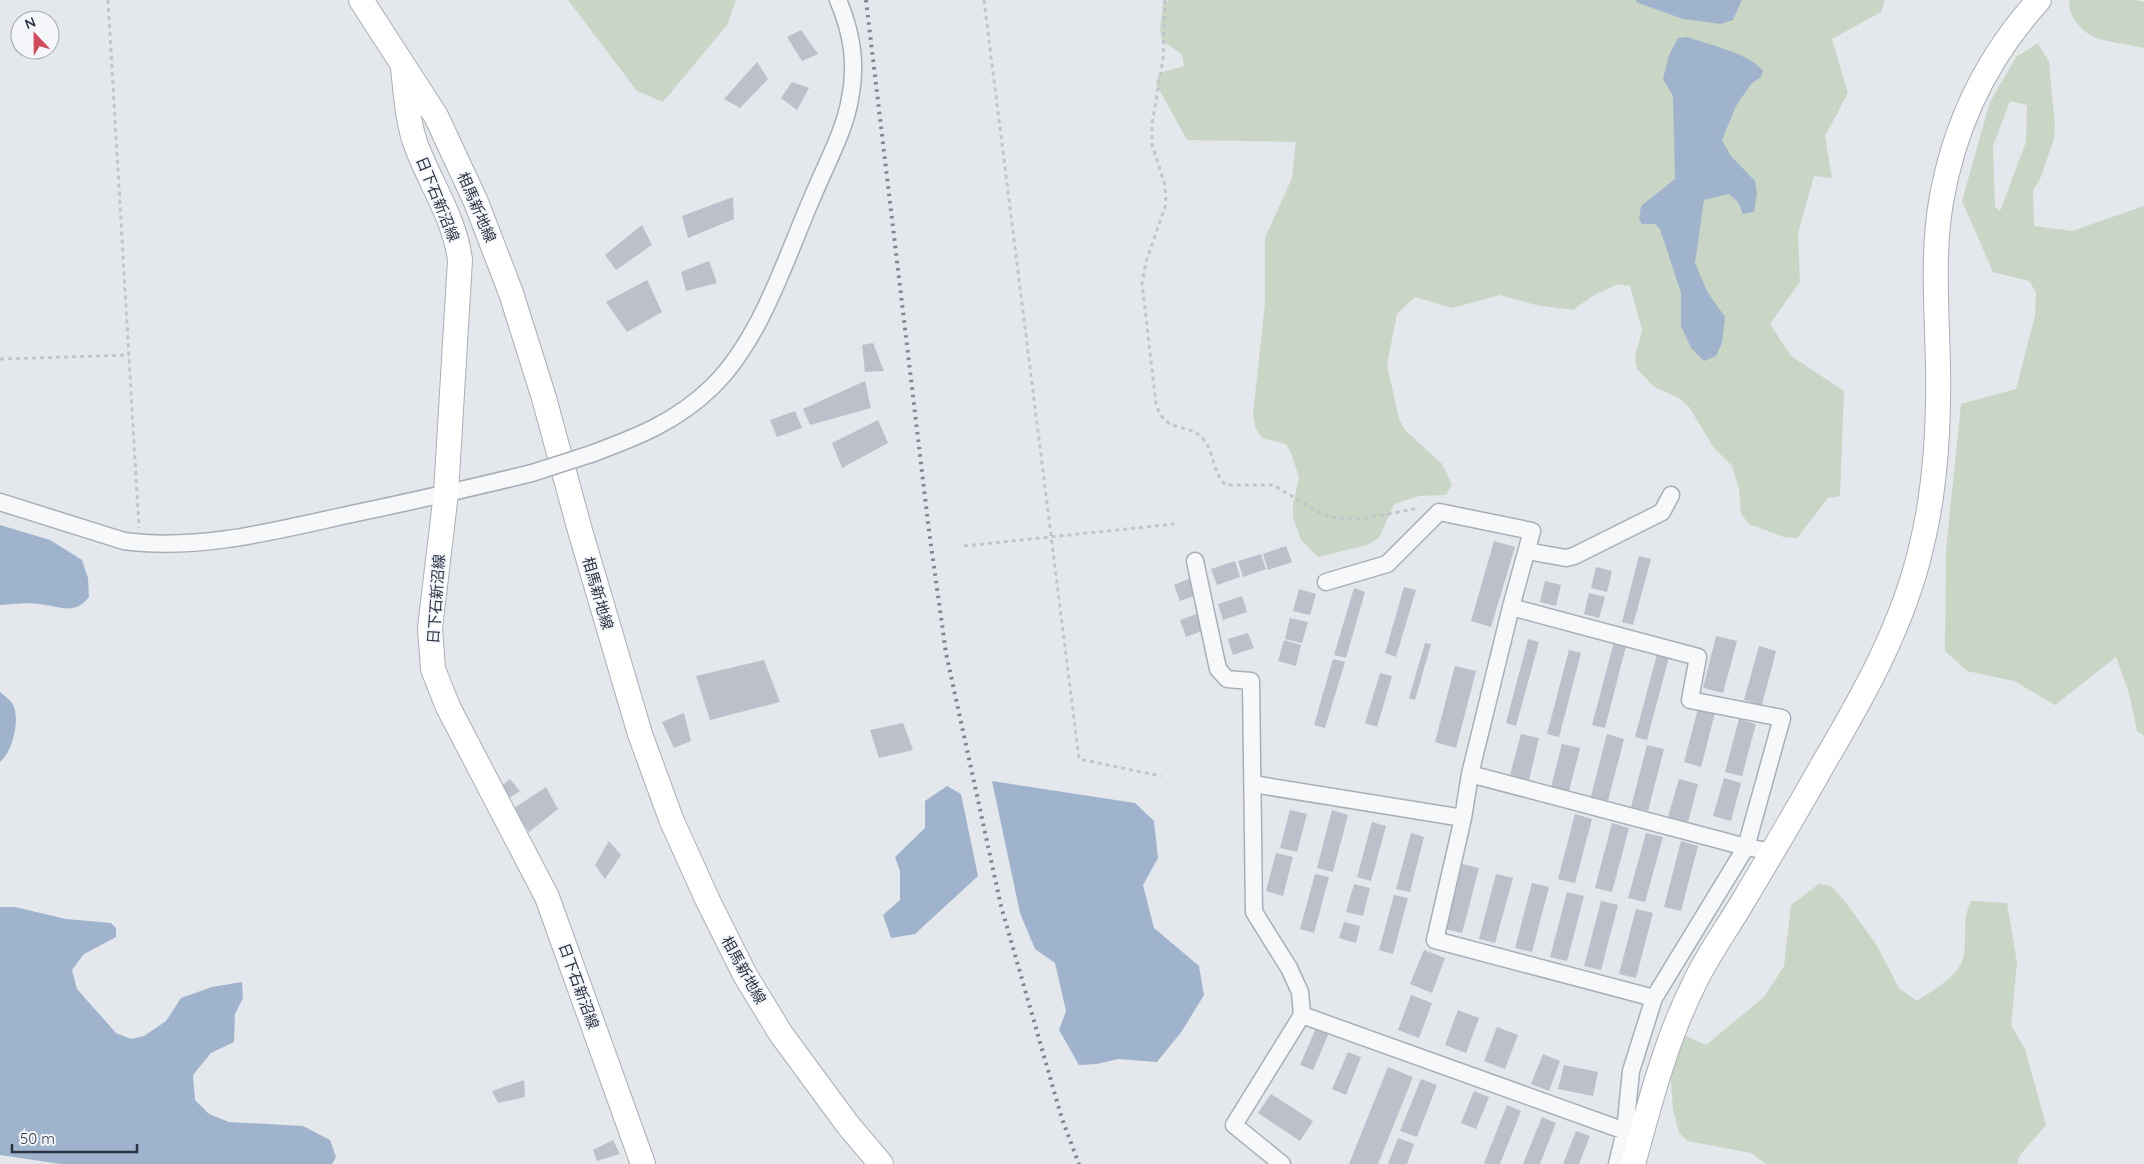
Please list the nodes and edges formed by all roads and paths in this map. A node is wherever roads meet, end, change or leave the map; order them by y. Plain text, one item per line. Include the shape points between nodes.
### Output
1 (108, 0) edge
2 (361, 0) edge
3 (838, 0) edge
4 (984, 0) edge
5 (1165, 0) edge
6 (2039, 0) edge
7 (402, 61) junction
8 (129, 355) junction
9 (0, 359) edge
10 (446, 493) junction
11 (1671, 495) dead end
12 (0, 502) edge
13 (1439, 512) junction
14 (1174, 524) dead end
15 (1051, 537) junction
16 (140, 543) junction
17 (964, 546) dead end
18 (1526, 551) junction
19 (1195, 561) dead end
20 (1326, 582) dead end
21 (1511, 607) junction
22 (1470, 774) junction
23 (1161, 776) dead end
24 (1253, 784) junction
25 (1463, 818) junction
26 (1746, 847) junction
27 (1772, 852) junction
28 (1654, 998) junction
29 (1302, 1015) junction
30 (1625, 1131) junction
31 (643, 1164) edge
32 (881, 1164) edge
33 (1282, 1164) edge
34 (1617, 1164) edge
35 (1633, 1164) edge

1 - 8 path
2 - 7 main road, 相馬新地線
3 - 10 street, bridge via 854,56 850,100 762,315 738,358 712,387 679,415 645,434 532,473
4 - 15 path
5 - 13 path via 1163,60 1152,145 1165,185 1166,204 1142,283 1159,414 1170,424 1196,433 1204,440 1219,479 1226,485 1273,485 1324,515 1338,518 1361,519 1419,508
6 - 27 main road via 1994,60 1967,109 1949,159 1940,205 1937,256 1937,428 1922,548 1906,601 1846,725
7 - 10 main road, 日下石新沼線 via 415,143 452,229 460,260
7 - 32 main road, 相馬新地線 via 436,116 476,202 511,293 640,734 671,819 745,975 782,1034
8 - 9 path
8 - 16 path
10 - 16 street via 292,528 204,542
10 - 31 main road, 日下石新沼線 via 430,628 433,669 448,707 547,896
11 - 18 street via 1662,512 1574,556 1566,558
12 - 16 street via 124,541
13 - 18 street via 1532,531
13 - 20 street via 1387,564
14 - 15 path
15 - 17 path
15 - 23 path via 1079,759
18 - 21 street
19 - 24 street via 1218,669 1227,679 1252,681
21 - 22 street
21 - 26 street via 1698,657 1690,700 1782,718
22 - 25 street
22 - 26 street
24 - 25 street
24 - 29 street via 1254,912 1289,968 1300,992
25 - 28 street via 1435,940
26 - 27 street
26 - 28 street
27 - 35 main road via 1694,983 1654,1084
28 - 30 street via 1630,1070
29 - 30 street
29 - 33 street via 1234,1125
30 - 34 street

